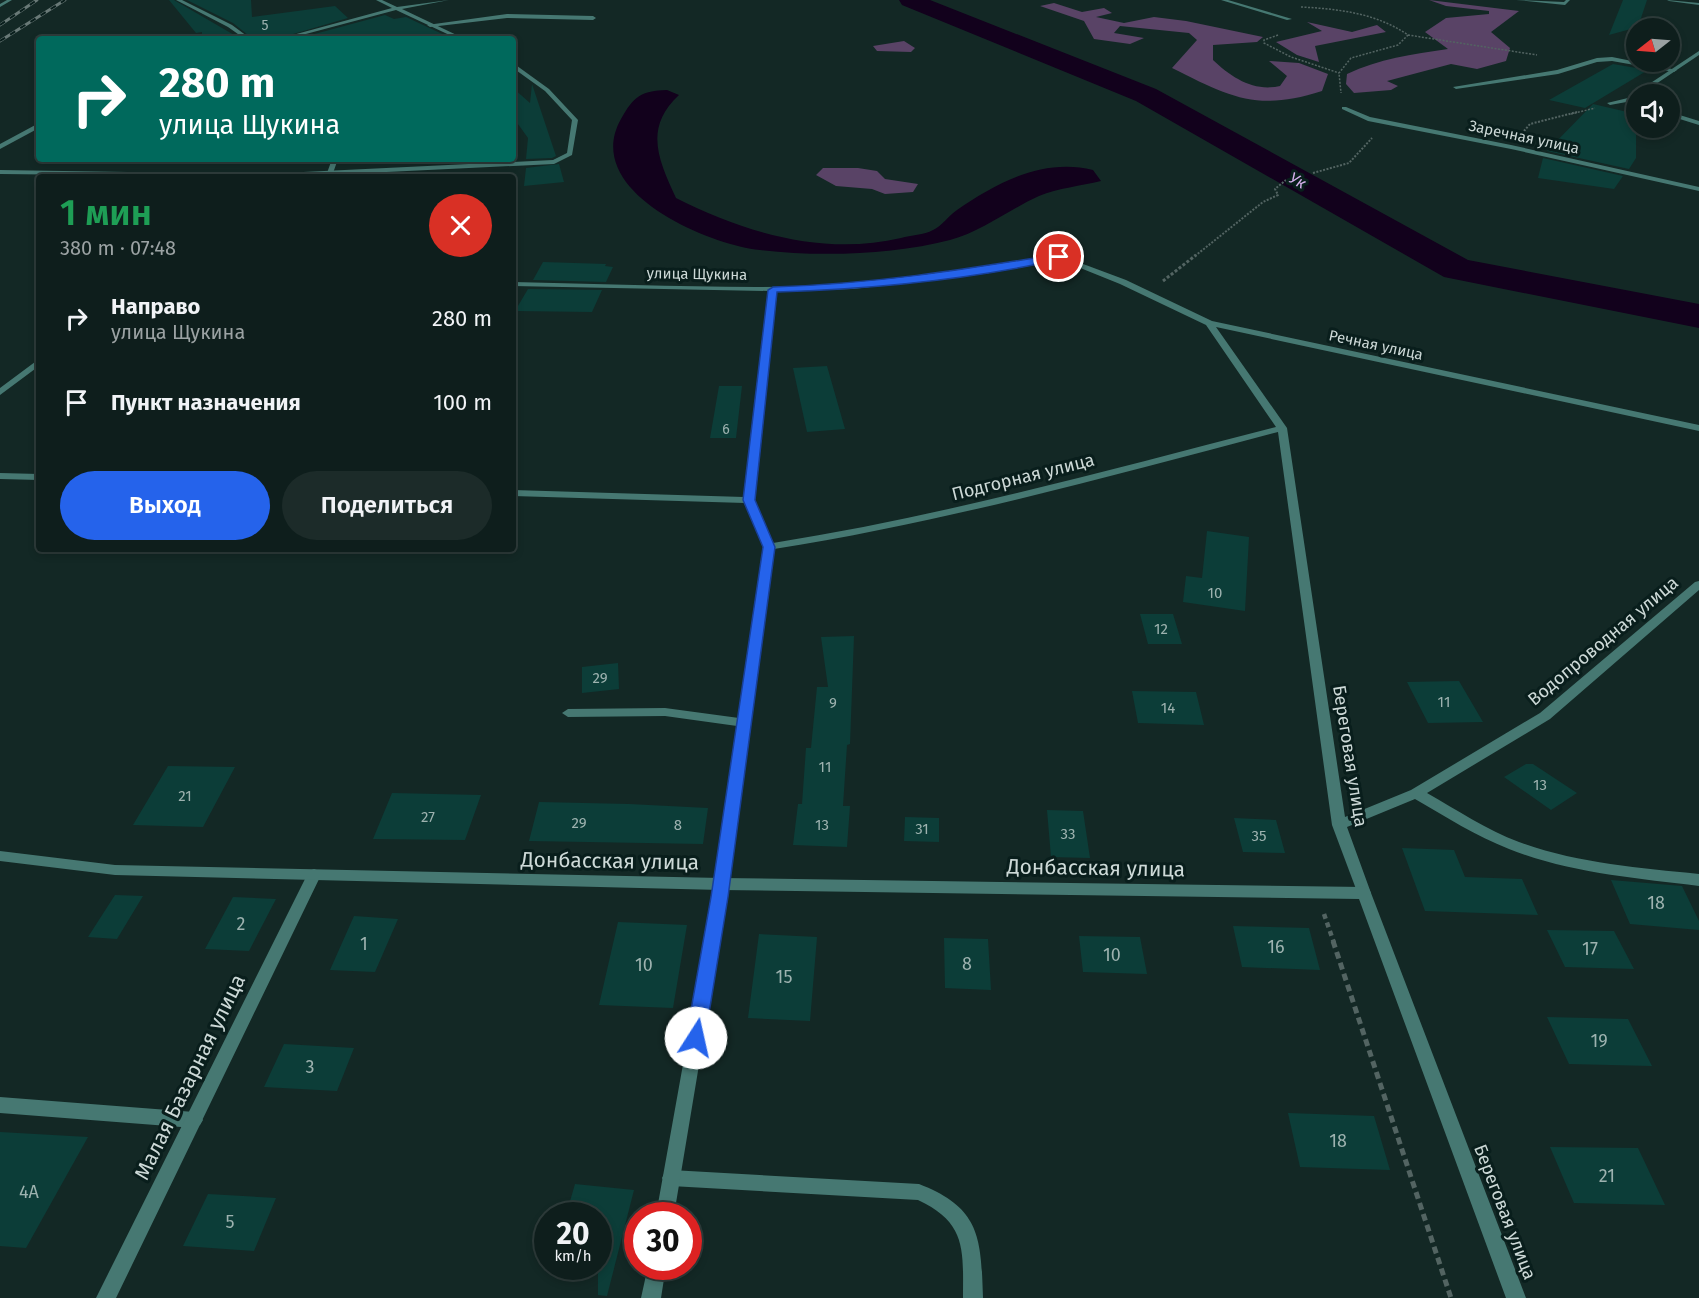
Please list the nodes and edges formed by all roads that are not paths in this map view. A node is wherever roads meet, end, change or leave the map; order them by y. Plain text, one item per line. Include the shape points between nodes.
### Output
1 (10, 0) edge
2 (178, 0) edge
3 (378, 0) edge
4 (447, 0) edge
5 (1223, 0) edge
6 (1518, 0) edge
7 (1569, 0) edge
8 (1669, 0) edge
9 (1699, 4) edge
10 (0, 6) edge
11 (395, 9) junction
12 (593, 18) dead end
13 (1289, 20) dead end
14 (430, 25) junction
15 (244, 36) edge
16 (292, 36) edge
17 (455, 36) edge
18 (1699, 53) edge
19 (1626, 61) edge
20 (1680, 66) edge
21 (516, 67) edge
22 (1671, 72) edge
23 (1653, 84) edge
24 (1456, 87) dead end
25 (1626, 102) edge
26 (1610, 103) road end
27 (1344, 108) road end
28 (1680, 117) edge
29 (1699, 123) edge
30 (36, 127) edge
31 (0, 147) edge
32 (334, 162) edge
33 (0, 172) edge
34 (330, 173) junction
35 (130, 174) edge
36 (307, 174) edge
37 (1699, 189) edge
38 (1059, 257) joint
39 (516, 284) edge
40 (773, 290) junction
41 (1209, 323) junction
42 (36, 364) edge
43 (0, 392) edge
44 (1282, 428) junction
45 (1699, 428) edge
46 (0, 476) edge
47 (36, 477) edge
48 (516, 493) edge
49 (749, 500) junction
50 (769, 547) junction
51 (1699, 584) edge
52 (568, 713) dead end
53 (744, 723) junction
54 (1416, 793) junction
55 (1339, 825) junction
56 (0, 856) edge
57 (314, 875) junction
58 (1699, 880) edge
59 (721, 884) junction
60 (1364, 893) junction
61 (0, 1106) edge
62 (194, 1120) junction
63 (671, 1178) junction
64 (667, 1202) edge
65 (654, 1280) edge
66 (106, 1298) edge
67 (651, 1298) edge
68 (973, 1298) edge
69 (1516, 1298) edge

1 - 10 street
2 - 15 street
3 - 11 street
4 - 11 street
5 - 13 street
6 - 7 street via 1556,5
8 - 9 street
11 - 14 street
11 - 16 street
12 - 14 street via 507,16
14 - 17 street
18 - 20 street
19 - 24 street via 1597,60 1558,72
21 - 34 street via 547,90 575,120 570,154 554,162
22 - 23 street
25 - 26 street
27 - 37 street, Заречная улица via 1368,119
28 - 29 street
30 - 31 street
32 - 34 street
33 - 35 street
34 - 36 street
38 - 40 street, улица Щукина via 876,284
38 - 41 street, Речная улица
39 - 40 street, улица Щукина
40 - 49 street
41 - 44 street, Береговая улица
41 - 45 street, Речная улица
42 - 43 street
44 - 50 street, Подгорная улица via 852,535
44 - 55 street, Береговая улица
46 - 47 street
48 - 49 street
49 - 50 street
50 - 53 street
51 - 54 street, Водопроводная улица via 1545,716
52 - 53 street via 665,712
53 - 59 street
54 - 55 street, Водопроводная улица
54 - 58 street via 1479,830 1527,850 1629,872
55 - 60 street, Береговая улица
56 - 57 street, Донбасская улица via 115,870
57 - 59 street, Донбасская улица
57 - 62 street, Малая Базарная улица
59 - 60 street, Донбасская улица
59 - 63 street
60 - 69 street, Береговая улица
61 - 62 street
62 - 66 street, Малая Базарная улица
63 - 64 street
63 - 68 street via 919,1192 937,1198 963,1223 972,1246
65 - 67 street

